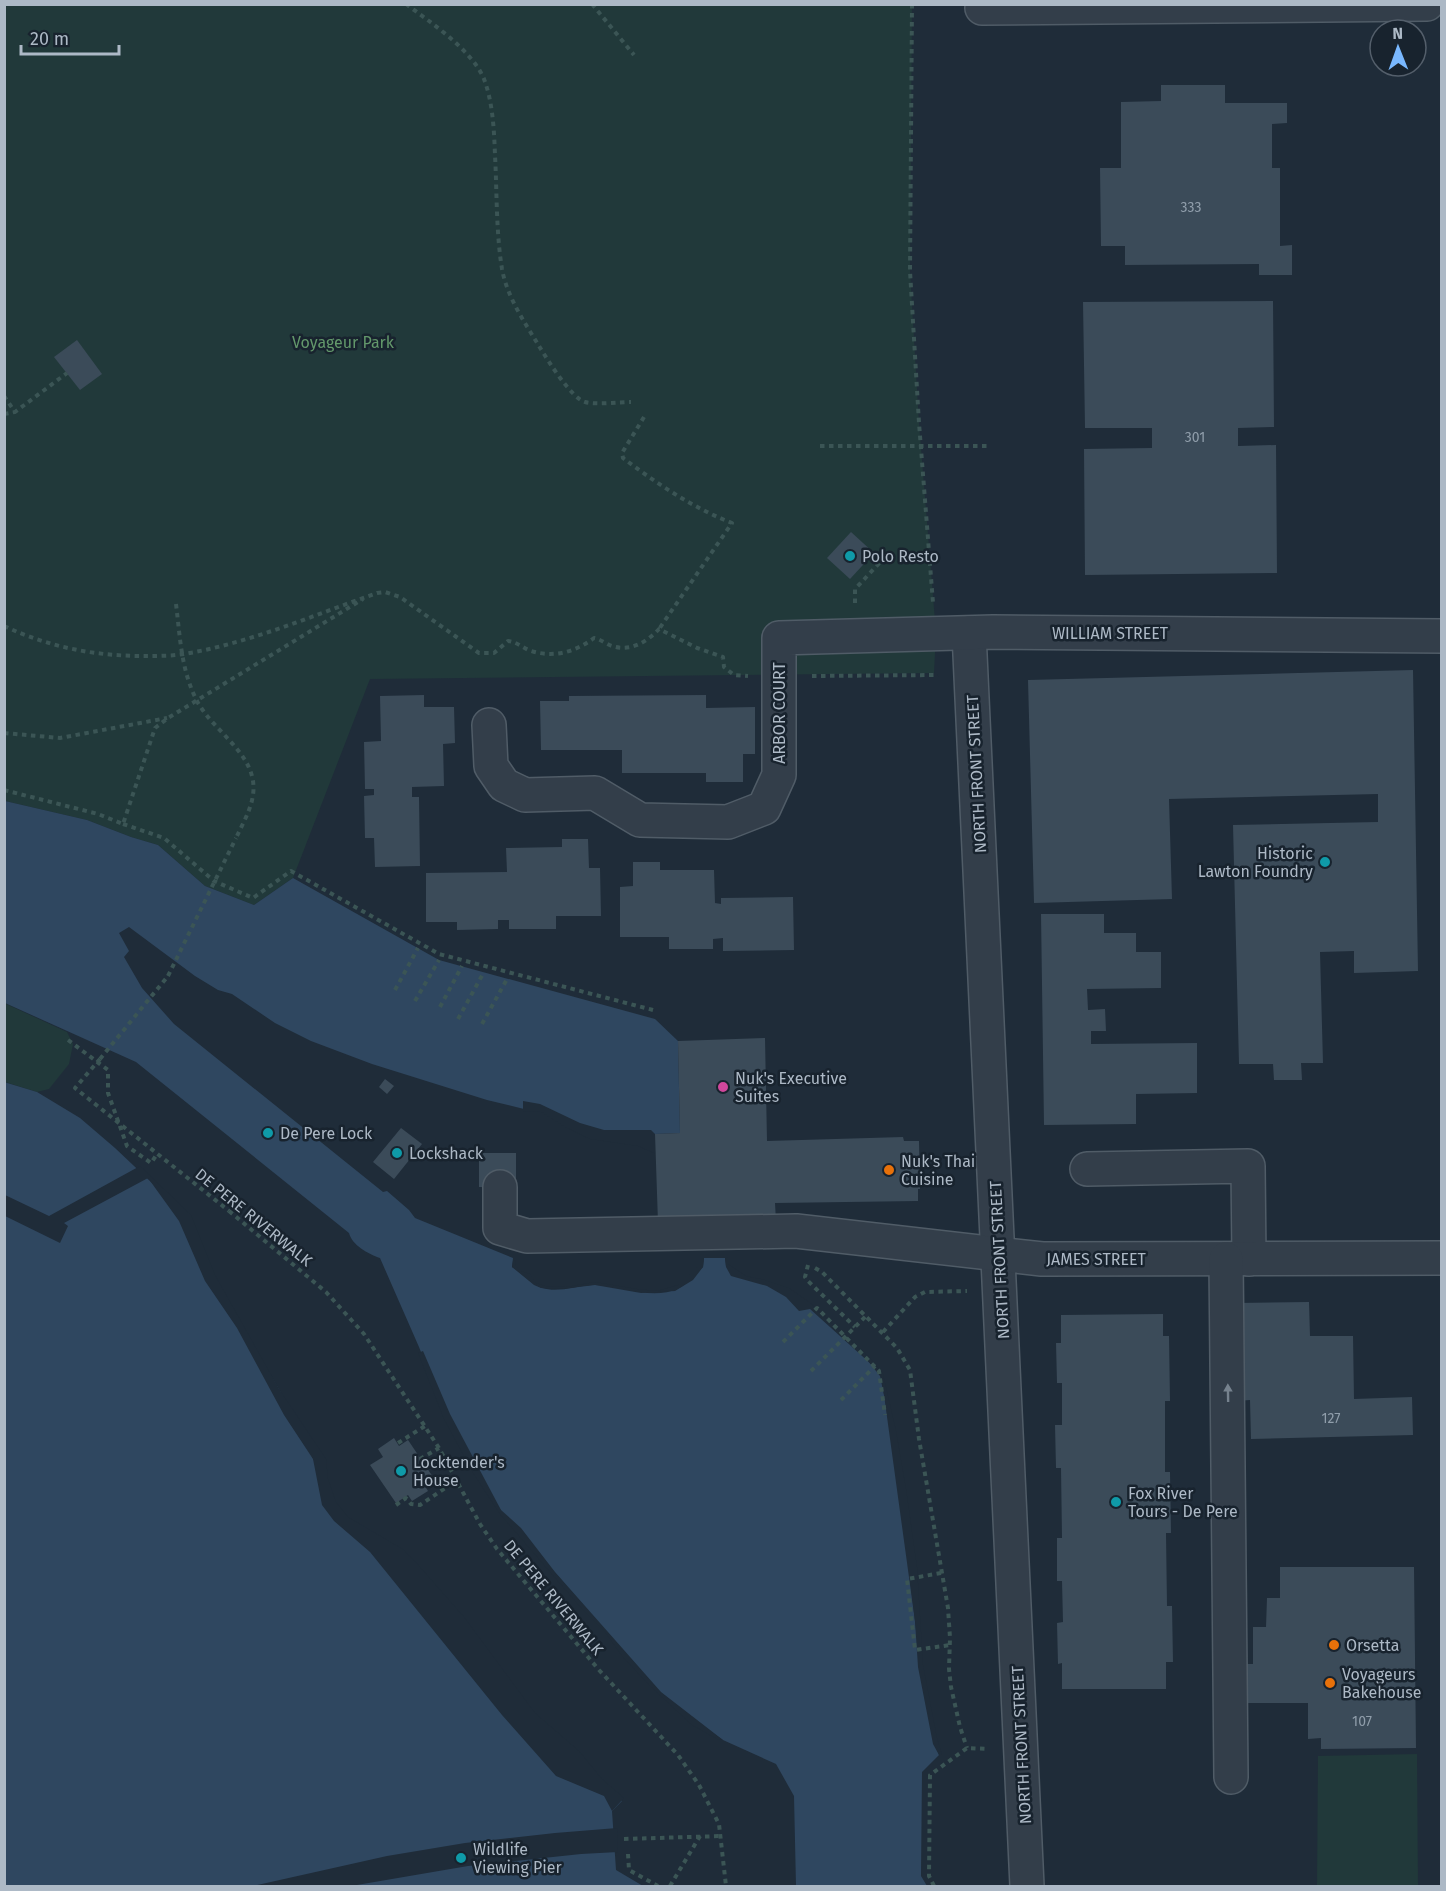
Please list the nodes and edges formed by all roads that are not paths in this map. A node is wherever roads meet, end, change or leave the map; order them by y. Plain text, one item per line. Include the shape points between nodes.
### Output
1 (1428, 4) edge
2 (1123, 5) edge
3 (1210, 5) edge
4 (982, 8) dead end
5 (969, 633) junction
6 (1442, 636) edge
7 (779, 638) joint
8 (489, 725) dead end
9 (1087, 1169) dead end
10 (500, 1187) dead end
11 (999, 1256) junction
12 (1442, 1258) edge
13 (1238, 1259) junction
14 (1231, 1777) dead end
15 (1027, 1887) edge

1 - 3 street
2 - 3 street
2 - 4 street
5 - 6 street, WILLIAM STREET
5 - 7 street, WILLIAM STREET
5 - 11 street, NORTH FRONT STREET
7 - 8 street, ARBOR COURT via 779,775 764,808 728,822 640,820 595,793 525,795 504,785 491,766
9 - 13 street via 1248,1166
10 - 11 street, JAMES STREET via 500,1228 527,1236 756,1231 851,1236
11 - 13 street, JAMES STREET
11 - 15 street, NORTH FRONT STREET
12 - 13 street, JAMES STREET
14 -> 13 street via 1229,1452

